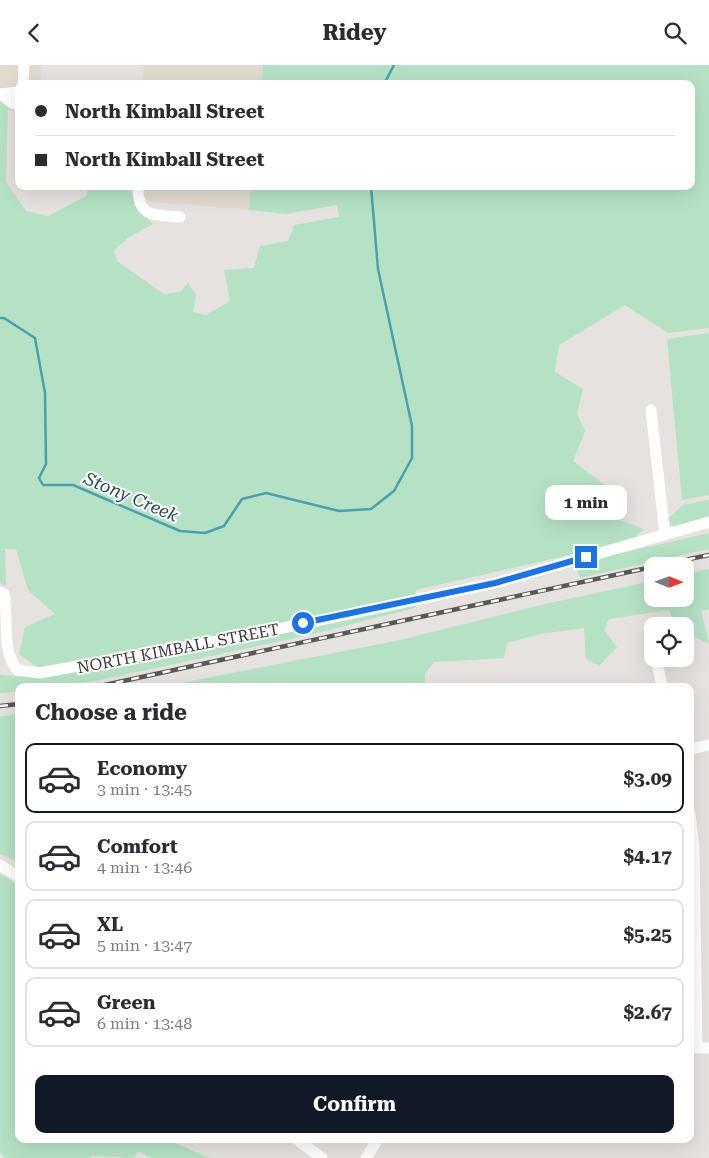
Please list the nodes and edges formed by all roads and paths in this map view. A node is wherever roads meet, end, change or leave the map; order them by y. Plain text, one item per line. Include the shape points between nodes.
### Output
1 (24, 65) edge
2 (23, 80) edge
3 (15, 92) edge
4 (0, 93) edge
5 (15, 104) edge
6 (138, 190) edge
7 (180, 217) dead end
8 (651, 410) dead end
9 (709, 522) edge
10 (665, 535) junction
11 (0, 592) edge
12 (658, 668) dead end
13 (661, 683) edge
14 (709, 745) edge
15 (694, 748) edge
16 (0, 865) edge
17 (15, 874) edge
18 (694, 1048) edge
19 (709, 1048) edge
20 (301, 1143) edge
21 (375, 1143) edge
22 (322, 1158) edge
23 (366, 1158) edge

1 - 2 street
3 - 4 street
4 - 5 street
6 - 7 street via 139,204 150,214
8 - 10 street
9 - 10 street, NORTH KIMBALL STREET
10 - 11 street, NORTH KIMBALL STREET via 495,583 245,636 39,673 17,670 10,661 6,607 4,595
12 - 13 street
14 - 15 street
16 - 17 street
18 - 19 street
20 - 22 street
21 - 23 street

